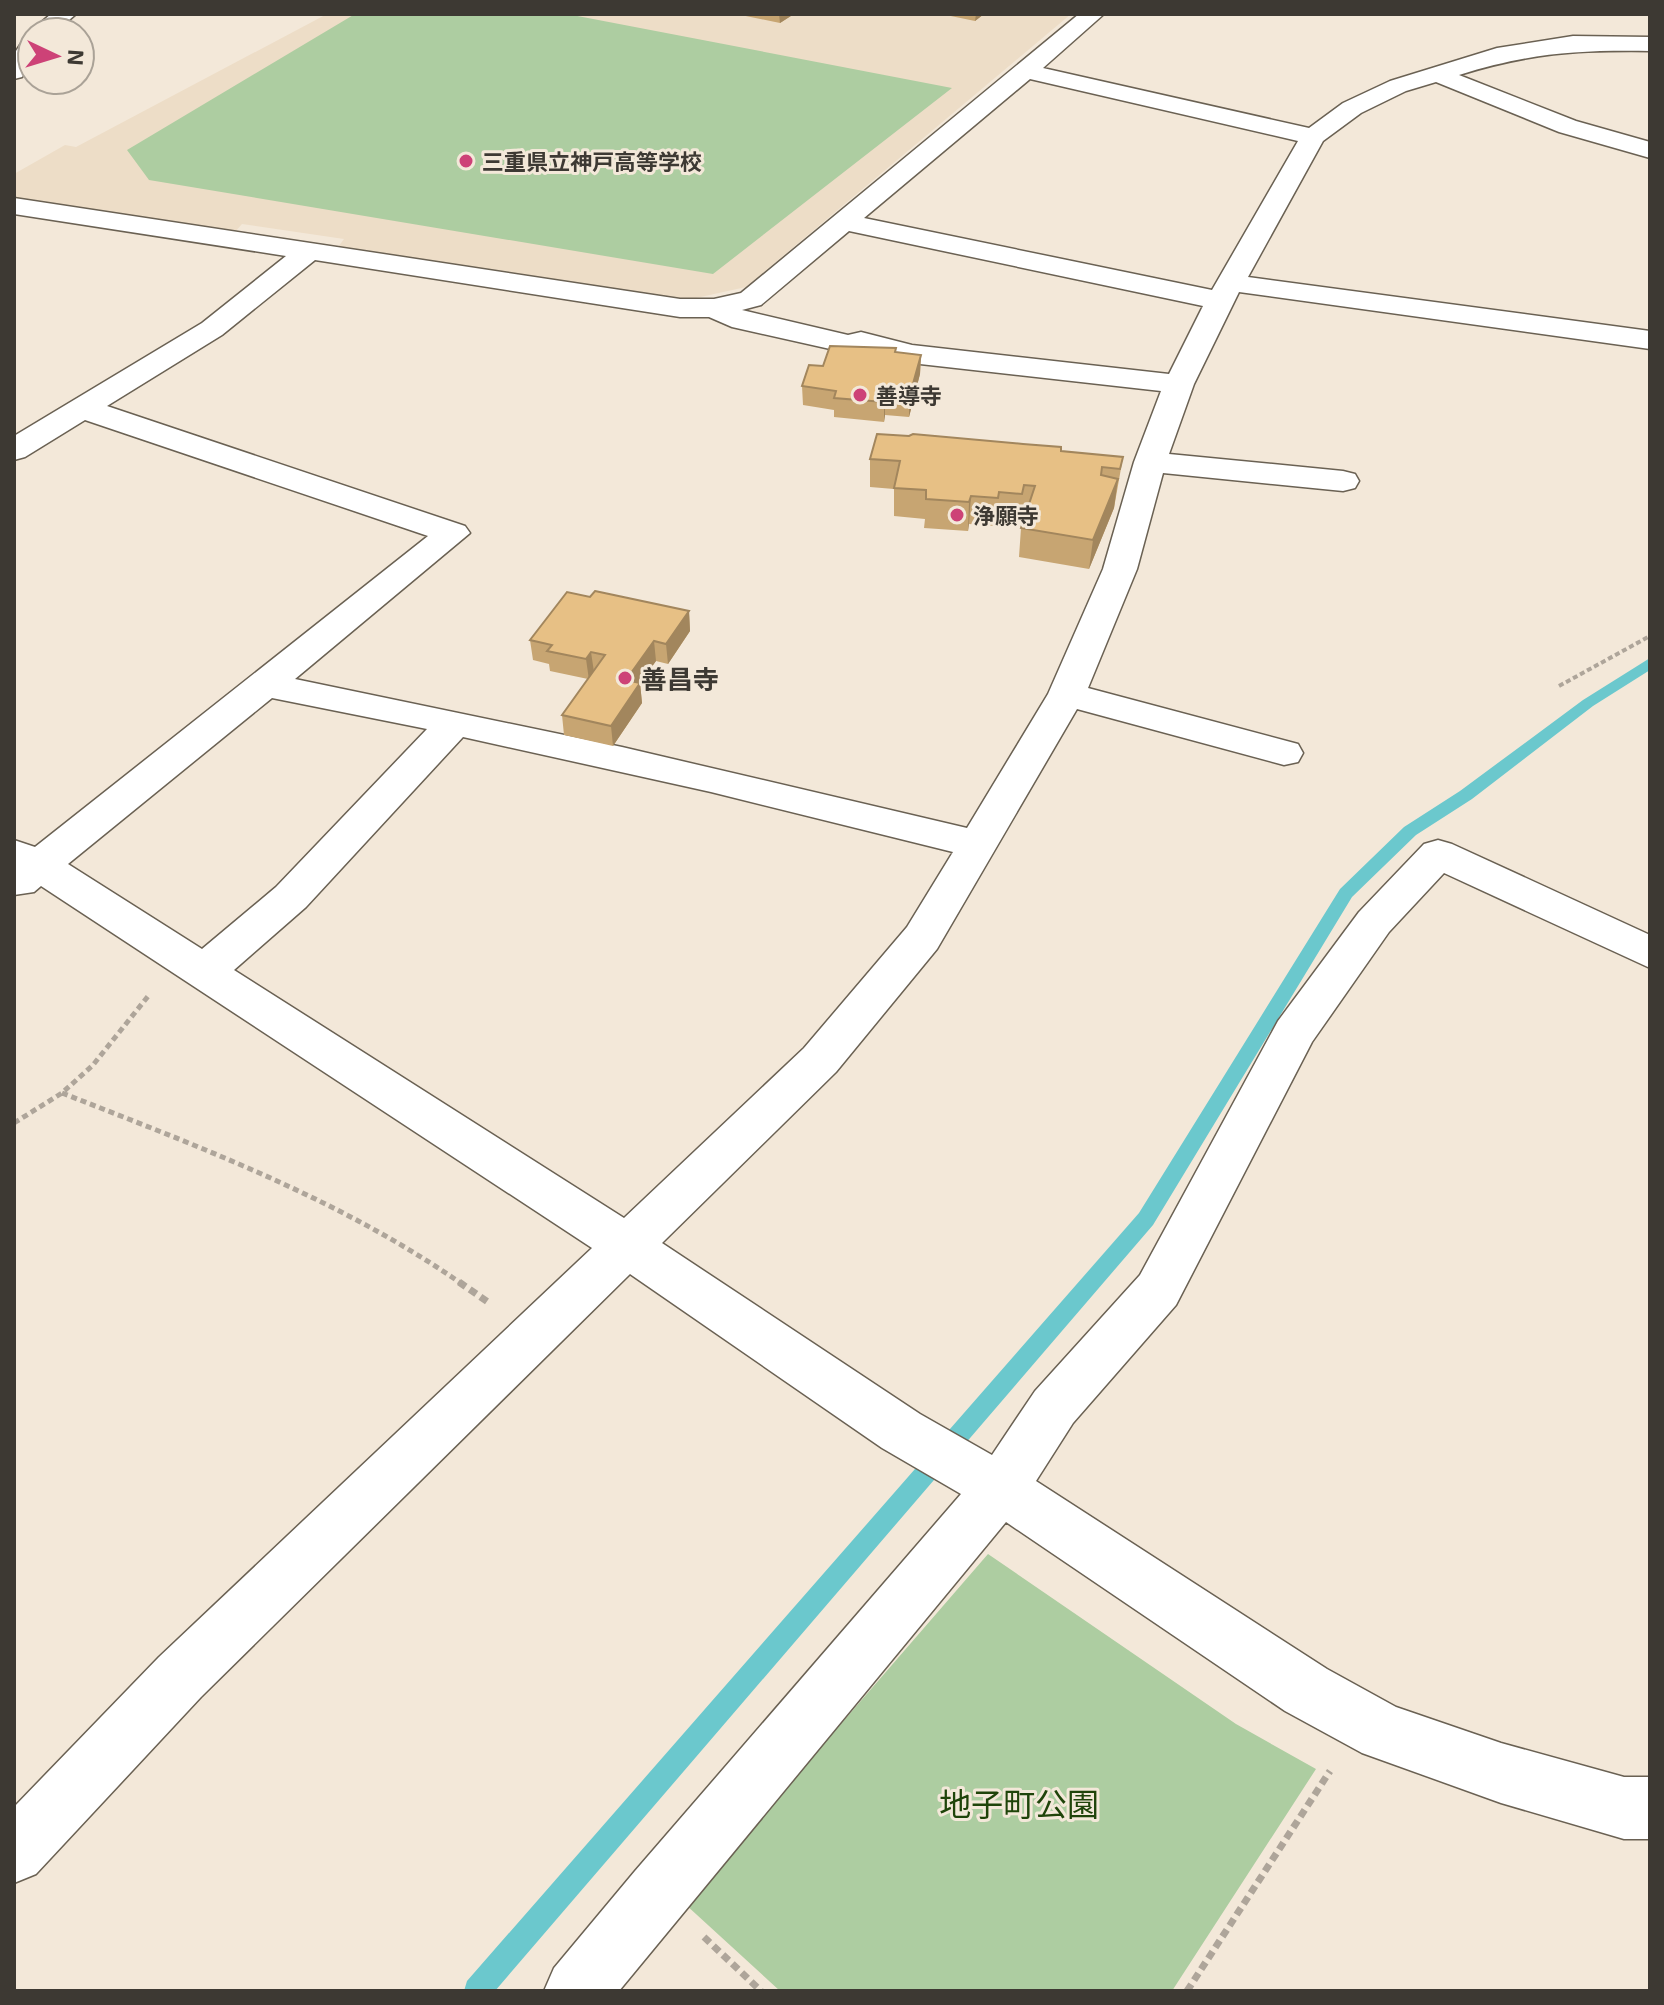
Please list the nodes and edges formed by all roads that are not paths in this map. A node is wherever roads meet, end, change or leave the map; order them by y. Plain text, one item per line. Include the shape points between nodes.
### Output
1 (1093, 14) edge
2 (1648, 36) edge
3 (1023, 70) junction
4 (1435, 73) junction
5 (1313, 137) junction
6 (1650, 150) edge
7 (14, 206) edge
8 (843, 222) junction
9 (311, 250) junction
10 (1227, 292) junction
11 (714, 308) junction
12 (1650, 340) edge
13 (1179, 384) junction
14 (81, 408) junction
15 (14, 450) edge
16 (1150, 462) junction
17 (1343, 481) dead end
18 (266, 685) junction
19 (1067, 694) junction
20 (454, 723) junction
21 (1284, 753) dead end
22 (976, 844) junction
23 (22, 868) edge
24 (1650, 953) edge
25 (192, 965) junction
26 (626, 1245) junction
27 (989, 1482) junction
28 (1650, 1808) edge
29 (14, 1852) edge
30 (577, 1991) edge

1 - 3 street
2 - 4 street via 1505,53
3 - 5 street
3 - 8 street
4 - 5 street via 1352,108
4 - 6 street via 1538,118
5 - 10 street
7 - 9 street
8 - 10 street
8 - 11 street via 751,299
9 - 11 street via 680,308
9 - 14 street via 212,329
10 - 12 street
10 - 13 street
11 - 13 street via 742,321 848,344 861,341 911,354
13 - 16 street
14 - 15 street
14 - 18 street via 453,533
16 - 17 street
16 - 19 street via 1120,569
18 - 20 street
18 - 23 street
19 - 21 street
19 - 22 street
20 - 22 street
20 - 25 street via 291,897
22 - 26 street via 922,938 820,1060
23 - 25 street
24 - 27 street via 1438,854 1374,922 1294,1033 1158,1290
25 - 26 street
26 - 27 street via 901,1431
26 - 29 street via 180,1677
27 - 28 street via 1306,1690 1383,1732 1501,1773 1624,1808
27 - 30 street

